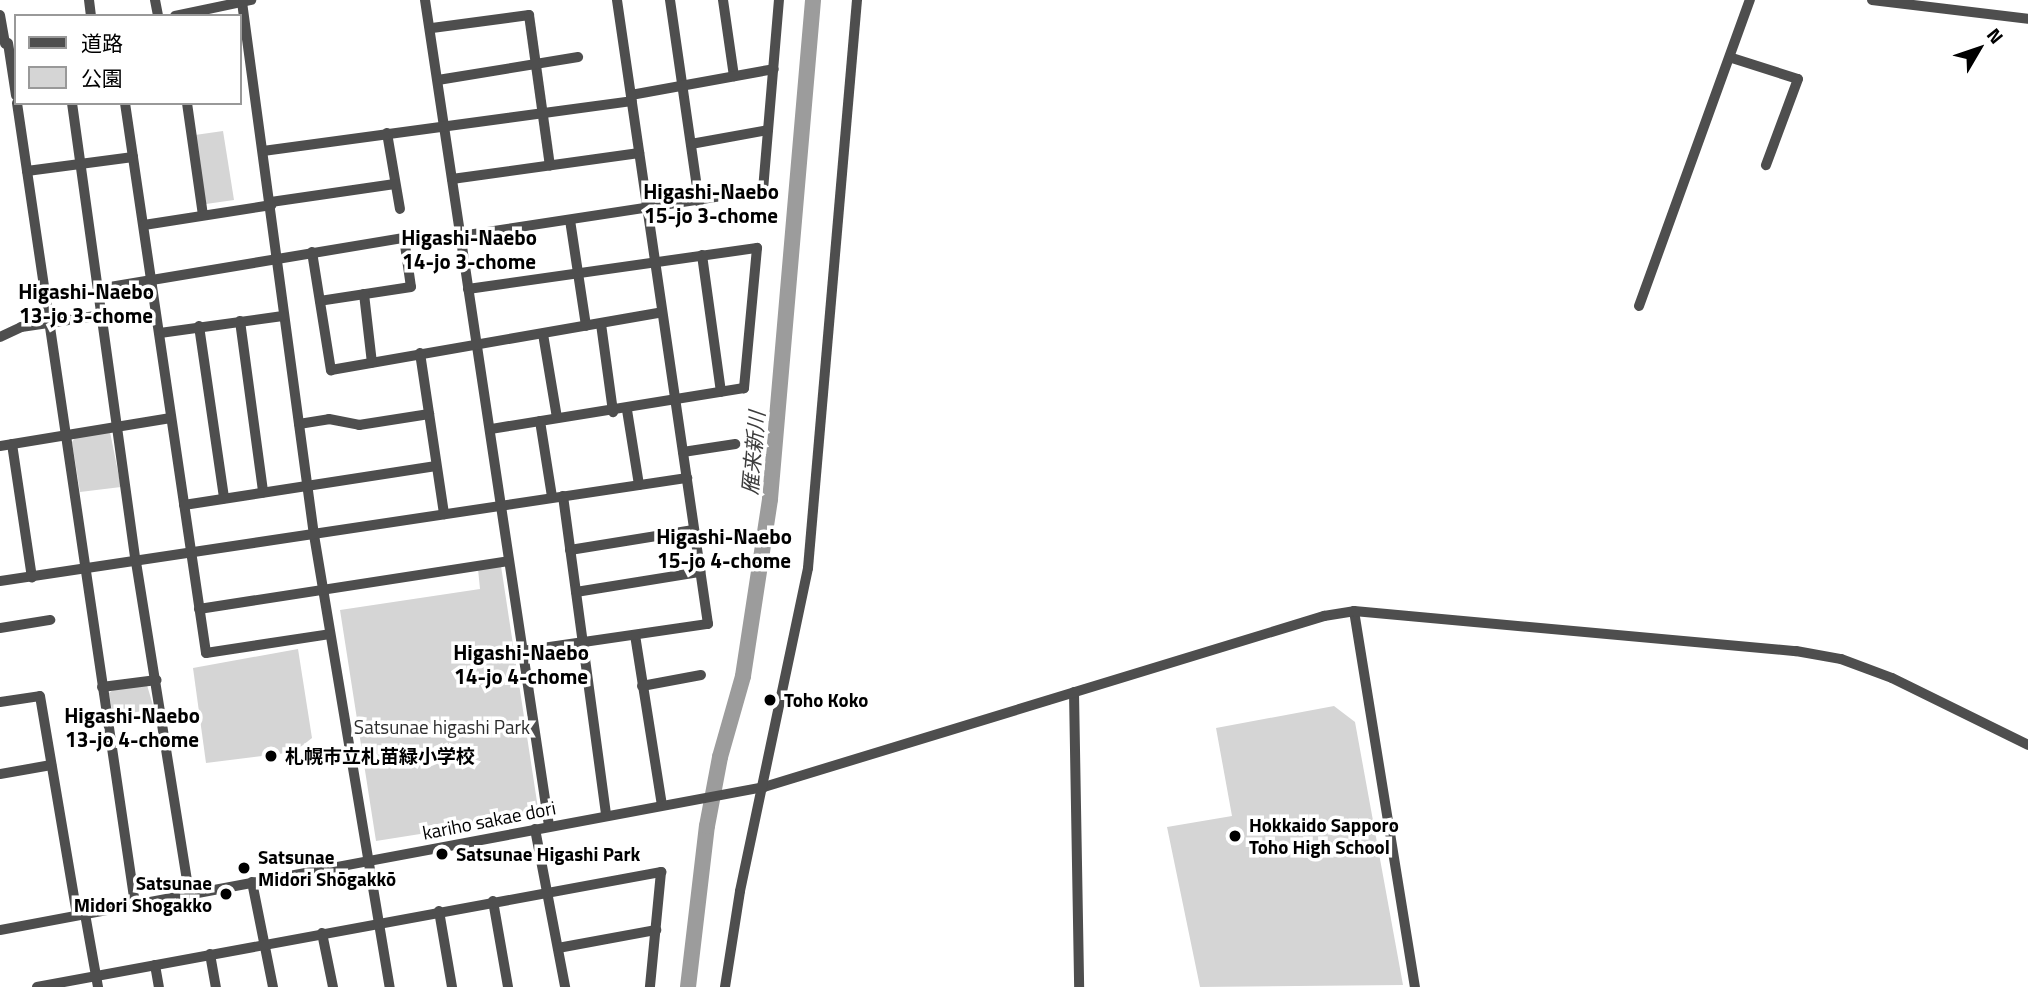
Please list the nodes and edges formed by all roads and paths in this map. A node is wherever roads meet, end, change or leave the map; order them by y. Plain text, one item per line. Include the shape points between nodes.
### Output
1 (425, 0) edge
2 (617, 0) edge
3 (670, 0) edge
4 (723, 0) edge
5 (779, 0) edge
6 (857, 0) edge
7 (1750, 0) edge
8 (1872, 0) edge
9 (246, 1) edge
10 (184, 14) edge
11 (0, 15) edge
12 (2028, 19) edge
13 (432, 28) junction
14 (7, 43) edge
15 (578, 57) dead end
16 (1732, 58) junction
17 (537, 64) junction
18 (774, 69) junction
19 (734, 76) junction
20 (438, 80) junction
21 (14, 83) edge
22 (681, 85) junction
23 (631, 98) junction
24 (17, 105) edge
25 (72, 105) edge
26 (125, 105) edge
27 (187, 105) edge
28 (541, 111) junction
29 (447, 127) junction
30 (768, 130) junction
31 (387, 133) junction
32 (691, 144) junction
33 (263, 151) junction
34 (639, 153) junction
35 (133, 157) junction
36 (80, 165) junction
37 (1766, 165) dead end
38 (550, 166) junction
39 (27, 172) junction
40 (452, 179) junction
41 (395, 184) junction
42 (699, 202) junction
43 (271, 203) junction
44 (400, 209) dead end
45 (648, 209) junction
46 (203, 215) junction
47 (570, 220) junction
48 (144, 225) junction
49 (461, 236) junction
50 (312, 253) junction
51 (702, 256) junction
52 (279, 260) junction
53 (655, 262) junction
54 (577, 274) junction
55 (151, 280) junction
56 (98, 289) junction
57 (468, 289) junction
58 (364, 295) junction
59 (320, 302) junction
60 (1639, 306) dead end
61 (662, 312) junction
62 (102, 315) junction
63 (283, 316) junction
64 (240, 321) junction
65 (48, 324) junction
66 (601, 324) junction
67 (199, 326) junction
68 (586, 326) junction
69 (160, 332) junction
70 (543, 334) junction
71 (0, 337) edge
72 (477, 346) junction
73 (420, 353) junction
74 (372, 363) junction
75 (721, 392) junction
76 (676, 400) junction
77 (627, 410) junction
78 (614, 412) junction
79 (429, 415) junction
80 (171, 418) junction
81 (557, 418) junction
82 (540, 421) junction
83 (299, 424) junction
84 (117, 427) junction
85 (490, 429) junction
86 (63, 434) junction
87 (12, 444) junction
88 (735, 444) dead end
89 (0, 446) edge
90 (683, 452) junction
91 (436, 466) junction
92 (687, 478) junction
93 (308, 485) junction
94 (639, 485) junction
95 (263, 492) junction
96 (557, 496) junction
97 (224, 498) junction
98 (502, 504) junction
99 (184, 505) junction
100 (444, 514) junction
101 (693, 530) junction
102 (314, 535) junction
103 (570, 550) junction
104 (191, 555) junction
105 (508, 561) junction
106 (136, 562) junction
107 (85, 570) junction
108 (700, 572) junction
109 (32, 578) junction
110 (0, 582) edge
111 (323, 591) junction
112 (576, 592) junction
113 (199, 609) junction
114 (1354, 611) junction
115 (50, 620) dead end
116 (0, 628) edge
117 (330, 634) junction
118 (635, 635) junction
119 (582, 643) junction
120 (522, 651) junction
121 (701, 675) dead end
122 (157, 680) junction
123 (642, 686) junction
124 (102, 687) junction
125 (1074, 692) junction
126 (0, 702) edge
127 (2028, 745) edge
128 (51, 765) junction
129 (0, 774) edge
130 (764, 787) junction
131 (662, 805) junction
132 (606, 815) junction
133 (549, 826) junction
134 (536, 829) junction
135 (367, 861) junction
136 (252, 882) junction
137 (548, 891) junction
138 (189, 894) junction
139 (493, 901) junction
140 (135, 904) junction
141 (439, 911) junction
142 (81, 914) junction
143 (378, 922) junction
144 (0, 930) edge
145 (656, 930) junction
146 (322, 933) junction
147 (264, 944) junction
148 (558, 948) junction
149 (210, 954) junction
150 (155, 964) junction
151 (97, 981) edge
152 (44, 986) edge
153 (159, 987) edge
154 (216, 987) edge
155 (273, 987) edge
156 (332, 987) edge
157 (390, 987) edge
158 (452, 987) edge
159 (508, 987) edge
160 (565, 987) edge
161 (650, 987) edge
162 (725, 987) edge
163 (1079, 987) edge
164 (1415, 987) edge

1 - 13 street
2 - 23 street
3 - 22 street
4 - 19 street
5 - 18 street
6 - 130 street via 808,568
7 - 16 street
8 - 12 street
9 - 10 street
9 - 33 street
11 - 14 street
13 - 17 street via 529,15
13 - 20 street
14 - 21 street
15 - 17 street
16 - 37 street via 1798,79
16 - 60 street
17 - 20 street
17 - 28 street
18 - 19 street
18 - 30 street
19 - 22 street
20 - 29 street
22 - 23 street
22 - 32 street
23 - 28 street
23 - 34 street
24 - 39 street
25 - 36 street
26 - 35 street
27 - 46 street
28 - 29 street
28 - 38 street
29 - 31 street
29 - 40 street
30 - 32 street
30 - 42 street via 763,190
31 - 33 street
31 - 41 street
32 - 42 street
33 - 43 street
34 - 38 street
34 - 45 street
35 - 36 street
35 - 48 street
36 - 39 street
36 - 56 street
38 - 40 street
39 - 65 street
40 - 49 street
41 - 43 street
41 - 44 street
42 - 45 street
43 - 46 street
43 - 52 street
45 - 47 street
45 - 53 street
46 - 48 street
47 - 49 street
47 - 54 street
48 - 55 street
49 - 57 street
50 - 52 street
50 - 58 street via 404,238 411,287
50 - 59 street
51 - 53 street
51 - 75 street
51 - 75 street via 757,248 744,388
52 - 55 street
52 - 63 street
53 - 54 street
53 - 61 street
54 - 57 street
54 - 68 street
55 - 56 street
55 - 69 street
56 - 62 street
57 - 72 street
58 - 59 street
58 - 74 street
59 - 74 street via 331,370
61 - 66 street
61 - 76 street
62 - 65 street
62 - 84 street
63 - 64 street
63 - 83 street
64 - 67 street
64 - 95 street
65 - 71 street via 21,327
65 - 86 street
66 - 68 street
66 - 78 street
67 - 69 street
67 - 97 street
68 - 70 street
69 - 80 street
70 - 72 street
70 - 81 street
72 - 73 street
72 - 85 street
73 - 74 street
73 - 79 street
75 - 76 street
76 - 77 street
76 - 90 street
77 - 78 street
77 - 94 street
78 - 81 street
79 - 83 street via 359,425 329,419
79 - 91 street
80 - 84 street
80 - 99 street
81 - 82 street
82 - 85 street
82 - 96 street
83 - 93 street
84 - 86 street
84 - 106 street
85 - 98 street
86 - 87 street
86 - 107 street
87 - 89 street
87 - 109 street
88 - 90 street
90 - 92 street
91 - 93 street
91 - 100 street
92 - 94 street
92 - 101 street
93 - 95 street
93 - 102 street
94 - 96 street
95 - 97 street
96 - 98 street
96 - 103 street
97 - 99 street
98 - 100 street
98 - 105 street
99 - 104 street
100 - 102 street
101 - 103 street
101 - 108 street
102 - 104 street
102 - 111 street
103 - 112 street
104 - 106 street
104 - 113 street
105 - 111 street
105 - 120 street
106 - 107 street
106 - 122 street
107 - 109 street
107 - 124 street
108 - 112 street
108 - 118 street via 708,624
109 - 110 street
111 - 113 street
111 - 117 street
112 - 119 street
113 - 117 street via 206,653
114 - 125 street via 1324,616
114 - 127 street via 1797,651 1841,659 1892,678
114 - 164 street
115 - 116 street
117 - 135 street
118 - 119 street
118 - 123 street
119 - 120 street
119 - 132 street
120 - 133 street
121 - 123 street
122 - 124 street
122 - 138 street
123 - 131 street
124 - 140 street
125 - 130 street
125 - 163 street
126 - 128 street via 40,696
128 - 129 street
128 - 142 street
130 - 131 street, kariho sakae dori
130 - 162 street via 740,891
131 - 132 street, kariho sakae dori
132 - 133 street, kariho sakae dori
133 - 134 street, kariho sakae dori
134 - 135 street, kariho sakae dori
134 - 137 street
135 - 136 street, kariho sakae dori
135 - 143 street
136 - 138 street, kariho sakae dori
136 - 147 street
137 - 139 street
137 - 145 street via 661,872
137 - 148 street
138 - 140 street, kariho sakae dori
139 - 141 street
139 - 159 street
140 - 142 street, kariho sakae dori
141 - 143 street
141 - 158 street
142 - 144 street, kariho sakae dori
142 - 151 street
143 - 146 street
143 - 157 street
145 - 148 street
145 - 161 street
146 - 147 street
146 - 156 street
147 - 149 street
147 - 155 street
148 - 160 street
149 - 150 street
149 - 154 street
150 - 151 street
150 - 153 street
151 - 152 street

